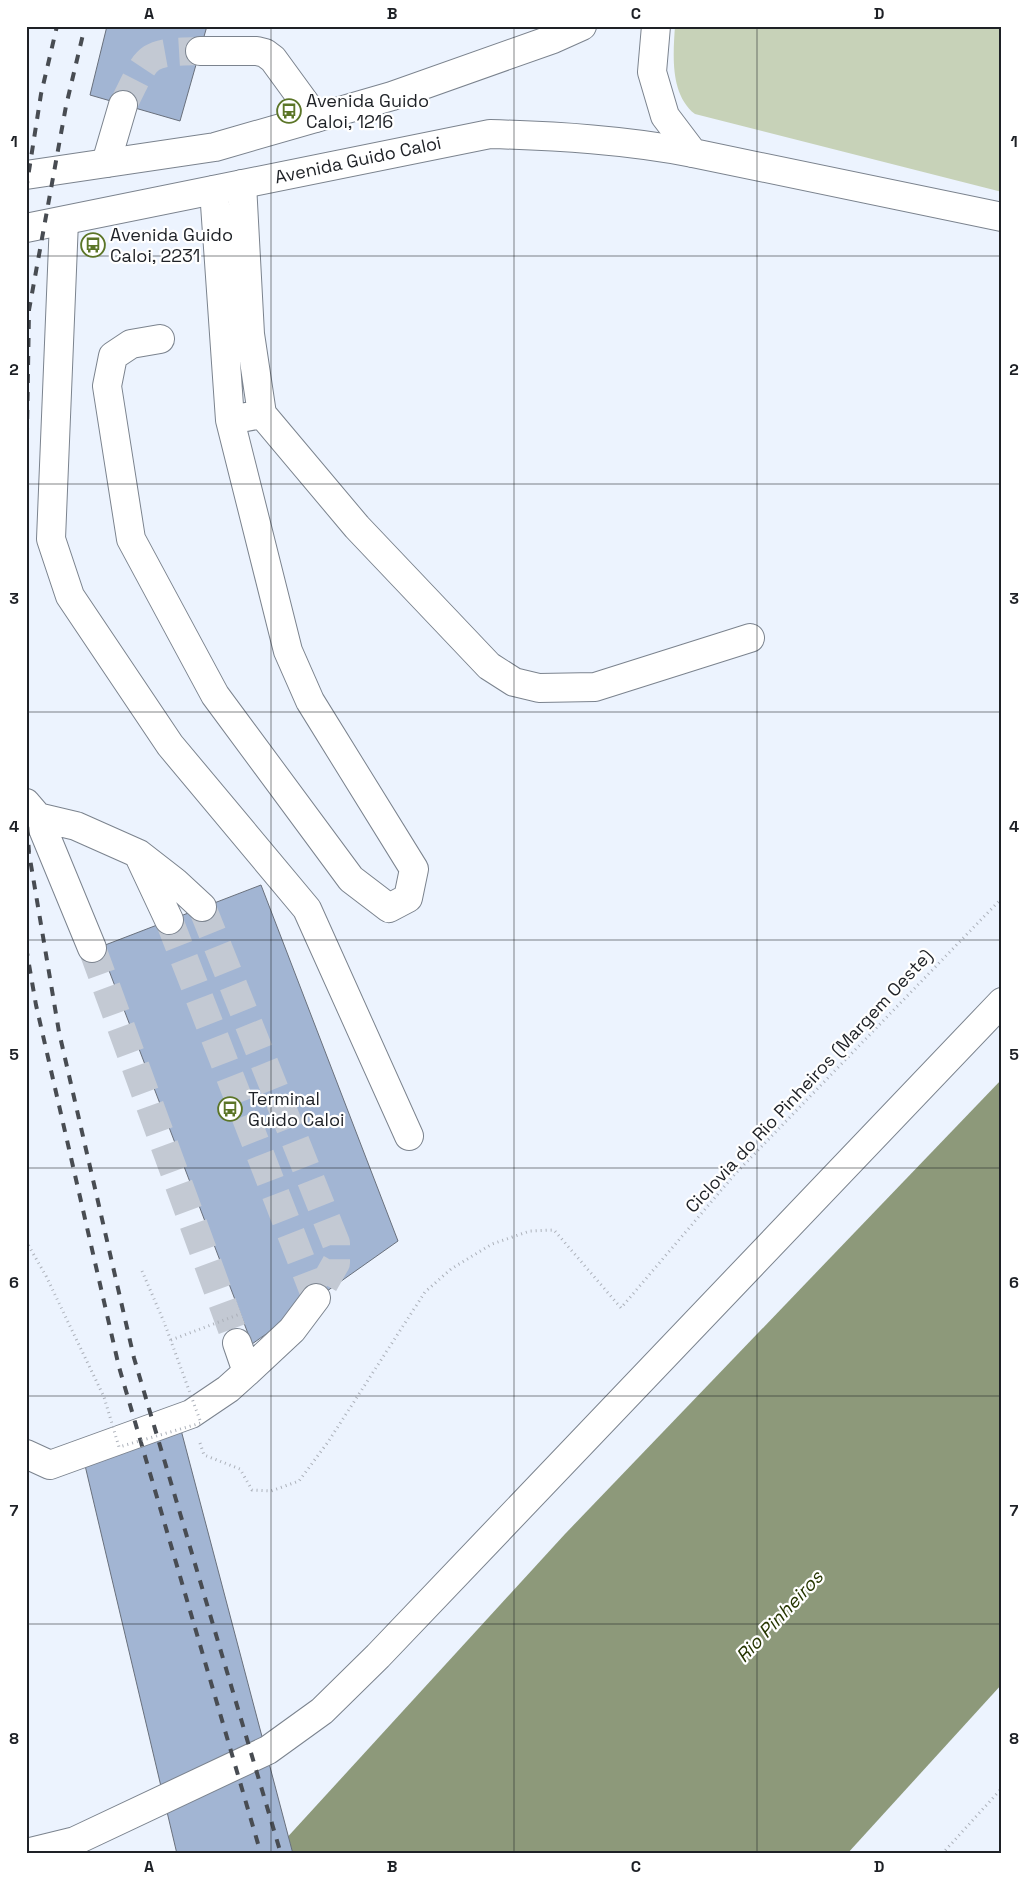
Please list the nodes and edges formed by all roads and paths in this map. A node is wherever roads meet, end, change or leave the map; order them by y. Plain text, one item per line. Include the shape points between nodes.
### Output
1 (582, 26) edge
2 (656, 26) edge
3 (200, 51) tunnel mouth
4 (123, 105) tunnel mouth
5 (316, 118) junction
6 (693, 152) junction
7 (106, 163) junction
8 (26, 175) edge
9 (242, 184) junction
10 (214, 190) junction
11 (1002, 217) edge
12 (64, 220) junction
13 (26, 228) edge
14 (160, 339) dead end
15 (262, 414) junction
16 (230, 420) junction
17 (750, 638) dead end
18 (32, 810) edge
19 (138, 854) junction
20 (1002, 898) edge
21 (202, 907) tunnel mouth
22 (169, 920) tunnel mouth
23 (92, 948) tunnel mouth
24 (1002, 1002) edge
25 (409, 1136) dead end
26 (26, 1241) edge
27 (142, 1271) dead end
28 (316, 1298) dead end
29 (240, 1314) dead end
30 (171, 1340) junction
31 (237, 1343) tunnel mouth
32 (248, 1372) junction
33 (195, 1428) junction
34 (26, 1454) edge
35 (1002, 1788) edge
36 (26, 1853) edge
37 (942, 1854) edge

1 - 5 main road via 554,39 392,96
2 - 6 main road via 652,72 662,107 665,116
3 - 5 main road via 265,53
4 - 7 main road
5 - 7 main road via 215,146
6 - 9 main road, Avenida Guido Caloi via 651,144 490,134
6 - 11 main road, Avenida Guido Caloi
7 - 8 main road
9 - 10 main road, Avenida Guido Caloi
9 - 15 main road via 250,334
10 - 12 main road, Avenida Guido Caloi
10 - 16 main road
12 - 13 main road, Avenida Guido Caloi
12 - 25 main road via 51,539 70,596 170,746 307,909
14 - 16 main road via 131,344 113,356 107,386 131,540 214,695 350,879 389,908 408,898 414,869 310,701 288,651
15 - 16 main road
15 - 17 main road via 357,527 490,666 514,682 539,688 595,687
18 - 19 main road
18 - 23 main road
19 - 21 main road
19 - 22 main road
20 - 33 path, Ciclovia do Rio Pinheiros (Margem Oeste) via 735,1174 621,1308 554,1230 530,1231 492,1244 451,1269 425,1292 300,1480 271,1491 252,1490 240,1469 204,1455
24 - 36 main road via 322,1711 268,1750 161,1802 75,1841
26 - 30 path, bridge via 104,1397 119,1446 201,1423
27 - 30 path, bridge
28 - 32 main road via 292,1330
29 - 30 path, bridge
31 - 32 main road
32 - 33 main road via 228,1389
33 - 34 main road via 50,1465
35 - 37 path

